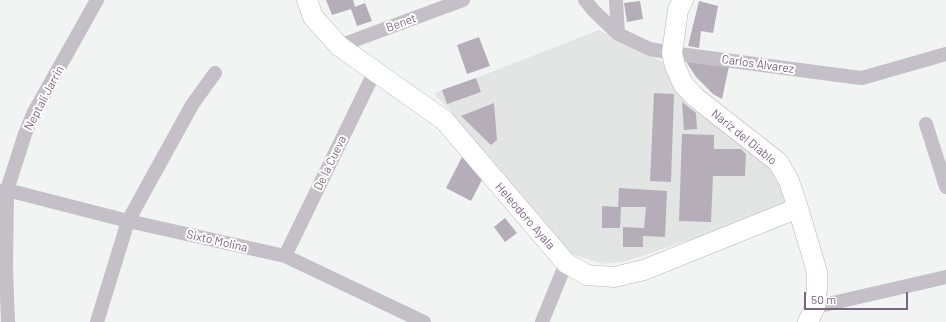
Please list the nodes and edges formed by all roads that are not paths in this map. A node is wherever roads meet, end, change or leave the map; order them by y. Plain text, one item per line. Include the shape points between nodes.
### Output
1 (97, 0) edge
2 (307, 0) edge
3 (463, 0) edge
4 (585, 0) edge
5 (616, 0) edge
6 (683, 0) edge
7 (618, 34) junction
8 (339, 46) junction
9 (672, 53) junction
10 (946, 54) edge
11 (374, 71) junction
12 (215, 73) dead end
13 (926, 124) dead end
14 (946, 187) edge
15 (4, 190) edge
16 (798, 208) junction
17 (128, 220) junction
18 (284, 256) junction
19 (566, 263) junction
20 (3, 270) edge
21 (946, 277) edge
22 (812, 315) edge
23 (8, 322) edge
24 (97, 322) edge
25 (424, 322) edge
26 (542, 322) edge

1 - 15 street, Neptali Jarrin via 33,114
2 - 8 street, Heleodoro Ayala via 313,17
3 - 8 street, Benet
4 - 7 street, Carlos Álvarez
5 - 7 street
6 - 9 street via 678,10
7 - 9 street, Carlos Álvarez via 650,49
8 - 11 street, Heleodoro Ayala
9 - 10 street, Carlos Álvarez via 862,78
9 - 16 street, Nariz del Diablo via 683,84 778,162 789,181
11 - 18 street, De la Cueva
11 - 19 street, Heleodoro Ayala via 444,120
12 - 17 street via 192,105
13 - 14 street
15 - 17 street, Sixto Molina
15 - 20 street, Neptali Jarrin
16 - 19 street, Heleodoro Ayala via 636,272 614,277 587,275
16 - 22 street, Nariz del Diablo via 817,272
17 - 18 street, Sixto Molina
17 - 24 street
18 - 25 street, Sixto Molina
19 - 26 street
20 - 23 street, Neptali Jarrin
21 - 22 street

